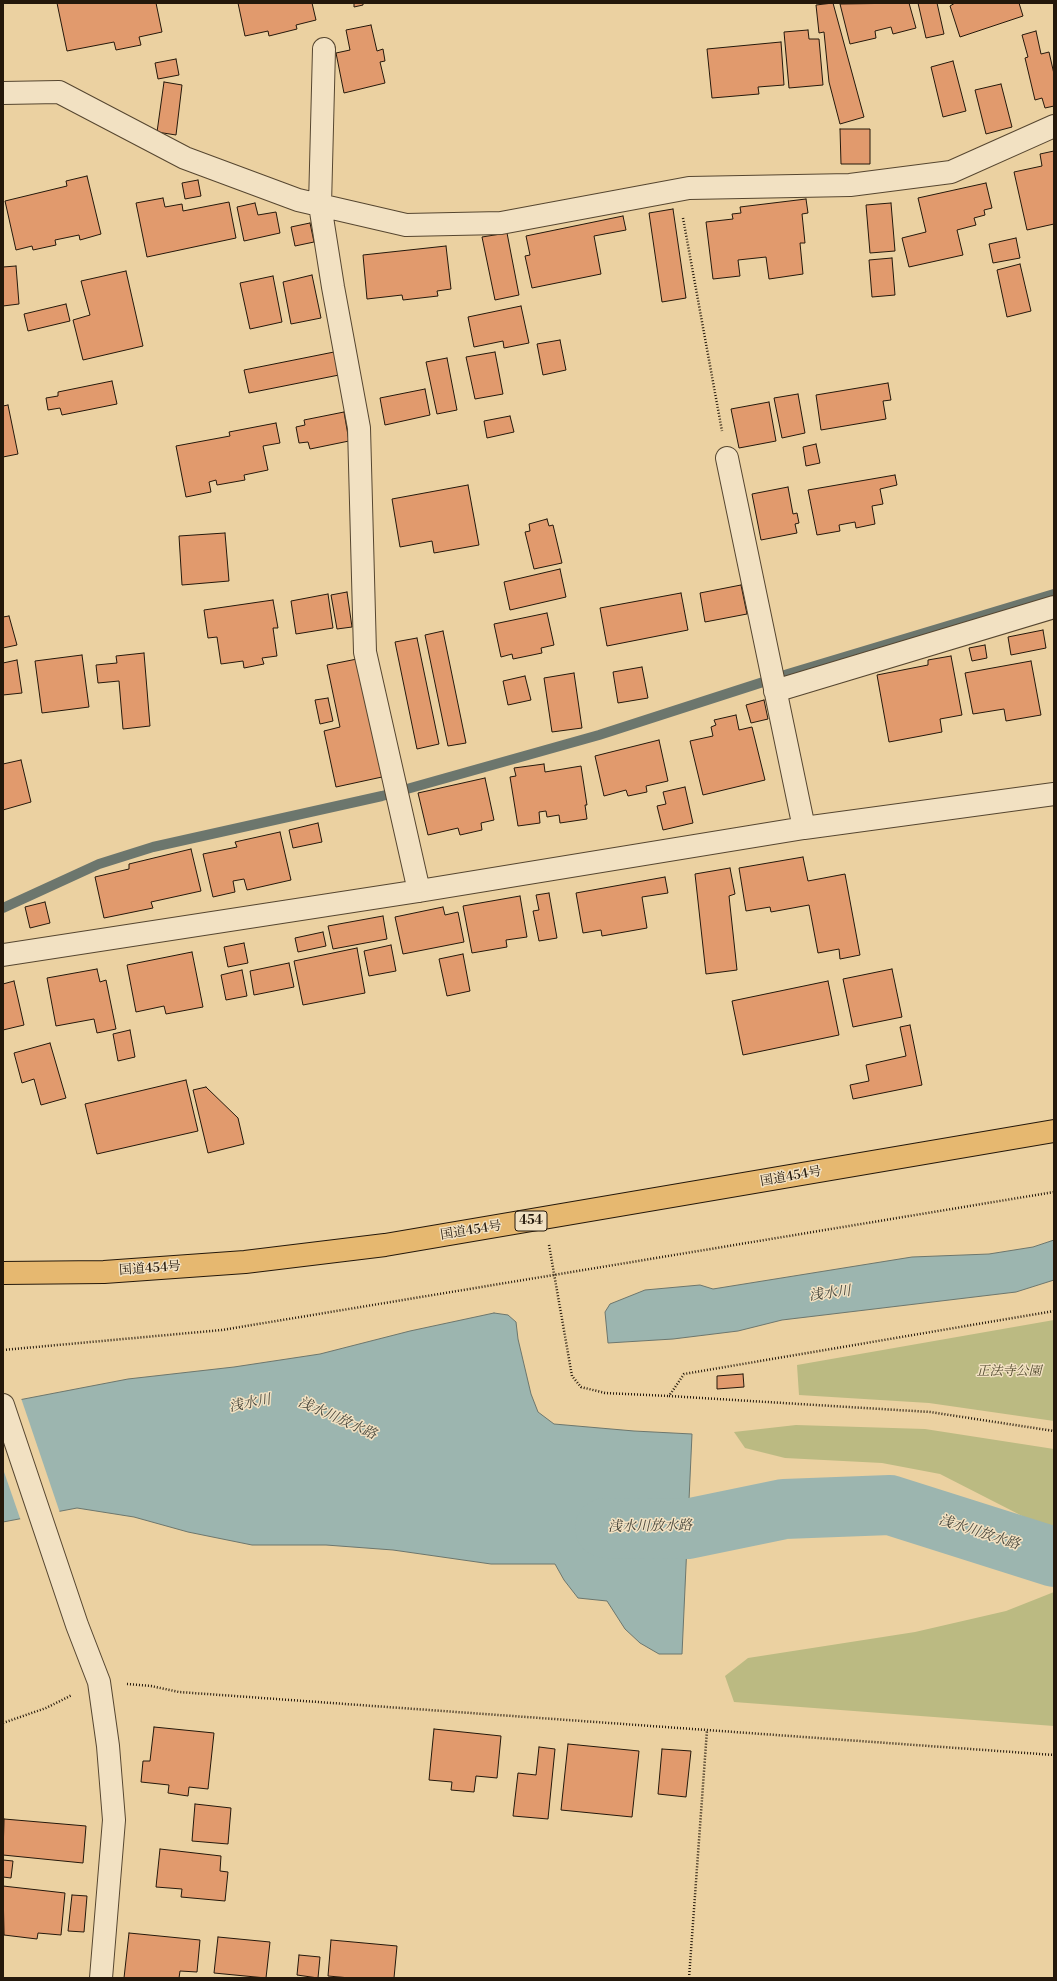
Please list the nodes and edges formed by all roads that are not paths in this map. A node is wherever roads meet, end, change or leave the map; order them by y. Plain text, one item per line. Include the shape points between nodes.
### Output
1 (324, 49) dead end
2 (3, 93) edge
3 (1054, 126) edge
4 (320, 205) junction
5 (727, 458) road end
6 (1054, 607) edge
7 (775, 691) junction
8 (1054, 794) edge
9 (804, 828) junction
10 (419, 891) junction
11 (3, 955) edge
12 (1054, 1131) edge
13 (3, 1273) edge
14 (3, 1405) edge
15 (101, 1978) edge

1 - 4 street
2 - 4 street via 59,92 185,158 298,200
3 - 4 street via 951,172 850,185 689,188 501,223 406,225
4 - 10 street via 358,428 365,652
5 - 7 street
6 - 7 street
7 - 9 street
8 - 9 street
9 - 10 street
10 - 11 street
12 - 13 highway, 国道454号 / 454 via 385,1245 246,1262 104,1272
14 - 15 street via 76,1625 99,1682 108,1746 114,1820

